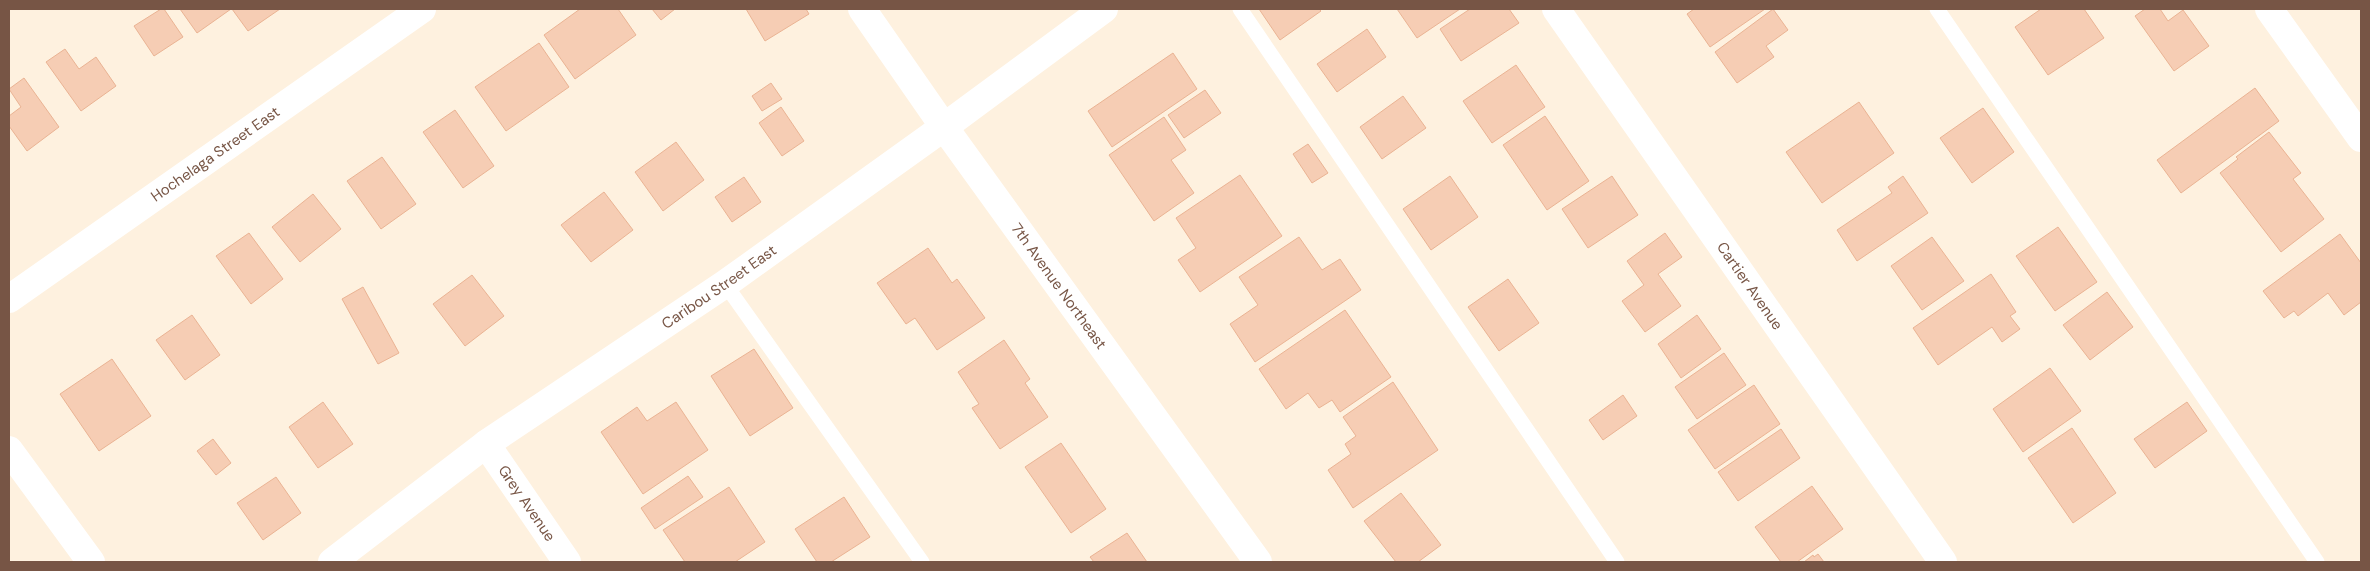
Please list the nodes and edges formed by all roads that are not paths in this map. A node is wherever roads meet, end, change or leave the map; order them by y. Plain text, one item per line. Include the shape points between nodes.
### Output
1 (422, 9) edge
2 (862, 9) edge
3 (1104, 9) edge
4 (1240, 9) edge
5 (1556, 9) edge
6 (1937, 9) edge
7 (2269, 9) edge
8 (944, 127) junction
9 (2361, 138) edge
10 (725, 284) junction
11 (9, 299) edge
12 (486, 444) junction
13 (9, 450) edge
14 (91, 562) edge
15 (332, 562) edge
16 (567, 562) edge
17 (922, 562) edge
18 (1258, 562) edge
19 (1618, 562) edge
20 (1944, 562) edge
21 (2317, 562) edge

1 - 11 street, Hochelaga Street East
2 - 8 street, 7th Avenue Northeast
3 - 8 street, Caribou Street East
4 - 19 lane
5 - 20 street, Cartier Avenue
6 - 21 lane
7 - 9 street
8 - 10 street, Caribou Street East
8 - 18 street, 7th Avenue Northeast
10 - 12 street, Caribou Street East
10 - 17 lane
12 - 15 street, Caribou Street East
12 - 16 street, Grey Avenue
13 - 14 street

